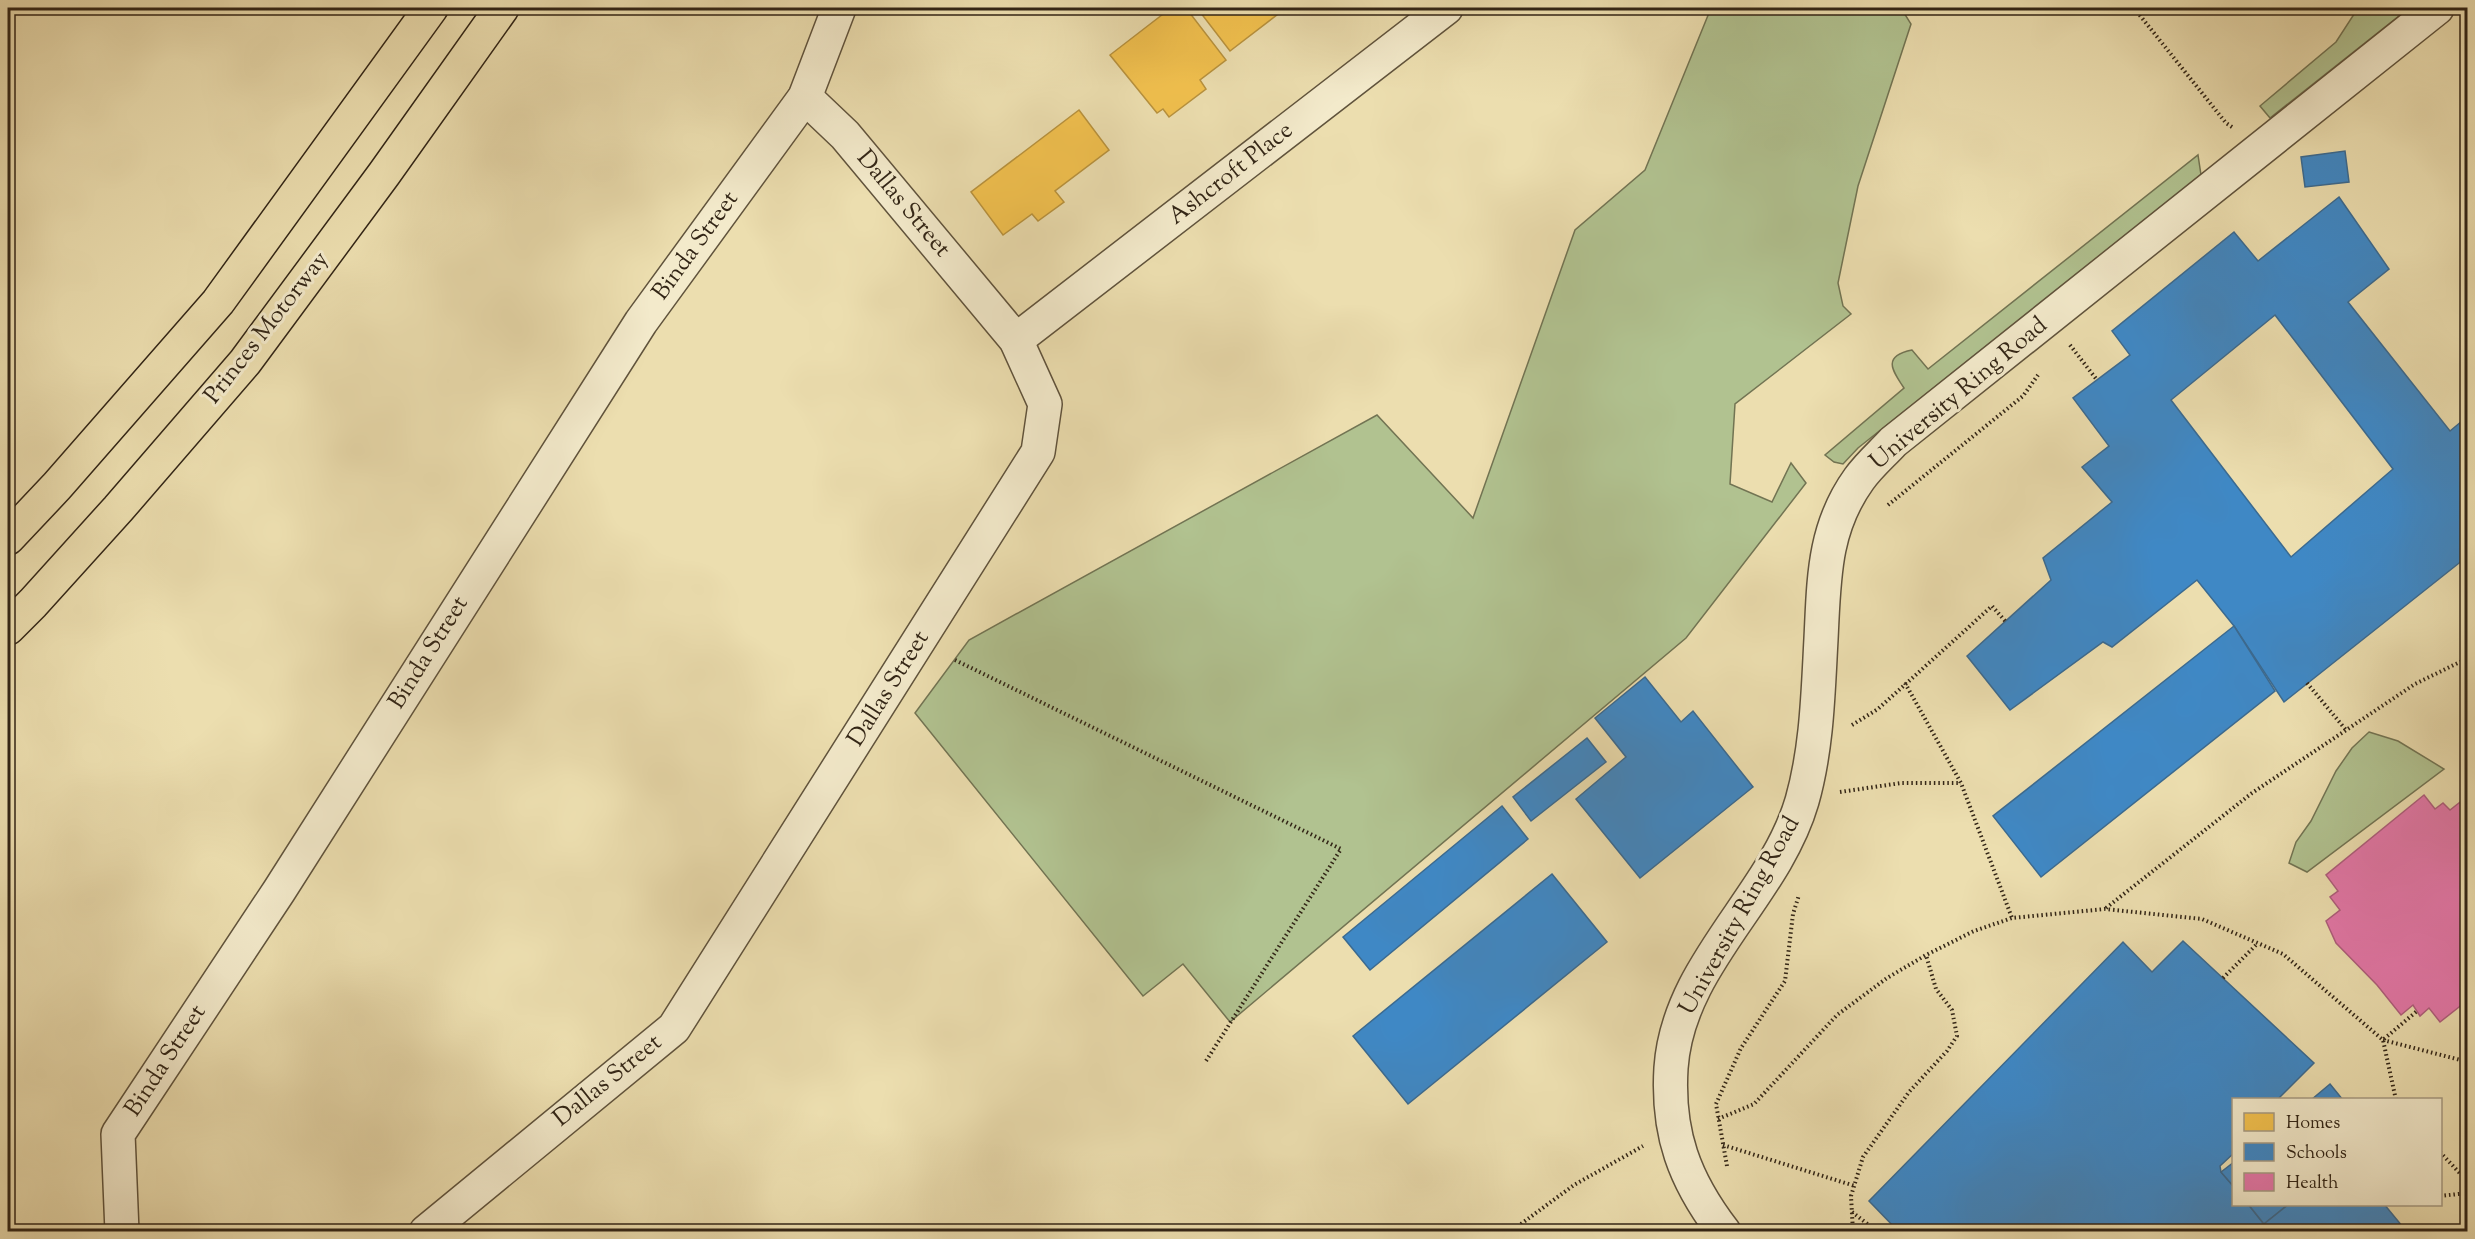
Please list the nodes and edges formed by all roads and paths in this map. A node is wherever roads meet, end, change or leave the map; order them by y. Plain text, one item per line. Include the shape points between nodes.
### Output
1 (431, 8) edge
2 (502, 8) edge
3 (839, 8) edge
4 (1446, 8) edge
5 (2134, 8) edge
6 (2437, 8) edge
7 (805, 97) junction
8 (2276, 136) junction
9 (2064, 337) dead end
10 (1016, 340) junction
11 (2043, 367) dead end
12 (2097, 380) dead end
13 (1881, 510) dead end
14 (8, 538) edge
15 (2006, 622) dead end
16 (8, 628) edge
17 (2468, 658) edge
18 (955, 660) dead end
19 (1905, 683) junction
20 (2307, 683) dead end
21 (2346, 730) junction
22 (1843, 731) dead end
23 (1961, 783) junction
24 (1830, 793) dead end
25 (1800, 892) dead end
26 (2106, 909) junction
27 (2012, 918) junction
28 (2258, 943) junction
29 (1926, 955) junction
30 (2223, 978) dead end
31 (2417, 1011) dead end
32 (2383, 1040) junction
33 (1206, 1062) dead end
34 (2468, 1062) edge
35 (2396, 1098) edge
36 (1651, 1142) dead end
37 (1723, 1145) dead end
38 (2442, 1154) edge
39 (2468, 1182) edge
40 (1855, 1186) junction
41 (2468, 1193) edge
42 (2442, 1196) edge
43 (1851, 1211) junction
44 (122, 1232) edge
45 (426, 1232) edge
46 (1510, 1232) edge
47 (1724, 1232) edge
48 (1853, 1232) edge
49 (1878, 1232) edge

1 - 14 highway via 218,302
2 - 16 highway, Princes Motorway via 245,362 111,518
3 - 7 street, Binda Street
4 - 10 street, Ashcroft Place
5 - 8 path via 2226,123 2245,130 2262,117
6 - 8 street, University Ring Road
7 - 10 street, Dallas Street via 845,135
7 - 44 street, Binda Street via 641,322 279,891 118,1134
8 - 47 street, University Ring Road via 1893,442 1859,479 1847,500 1825,561 1816,728 1800,809 1767,876 1690,998 1671,1066 1671,1108 1681,1157 1696,1193
9 - 12 path
10 - 45 street, Dallas Street via 1045,404 1038,453 674,1028
11 - 13 path via 2023,396
15 - 19 path via 1992,606
17 - 21 path via 2415,684
18 - 33 path via 1341,849
19 - 22 path via 1878,709
19 - 23 path
20 - 21 path
21 - 26 path via 2252,794
23 - 24 path via 1901,783
23 - 27 path
25 - 29 path via 1793,914 1785,981 1741,1048 1716,1104 1718,1119 1754,1104 1837,1015
26 - 27 path
26 - 28 path via 2202,919
27 - 29 path via 1974,931
28 - 30 path
28 - 32 path via 2283,954
29 - 40 path via 1936,989 1952,1010 1957,1036 1909,1092 1863,1157
31 - 32 path
32 - 34 path
32 - 35 path
36 - 46 path via 1574,1185
37 - 40 path
38 - 39 path
40 - 43 path
41 - 42 path
43 - 48 path
43 - 49 path

